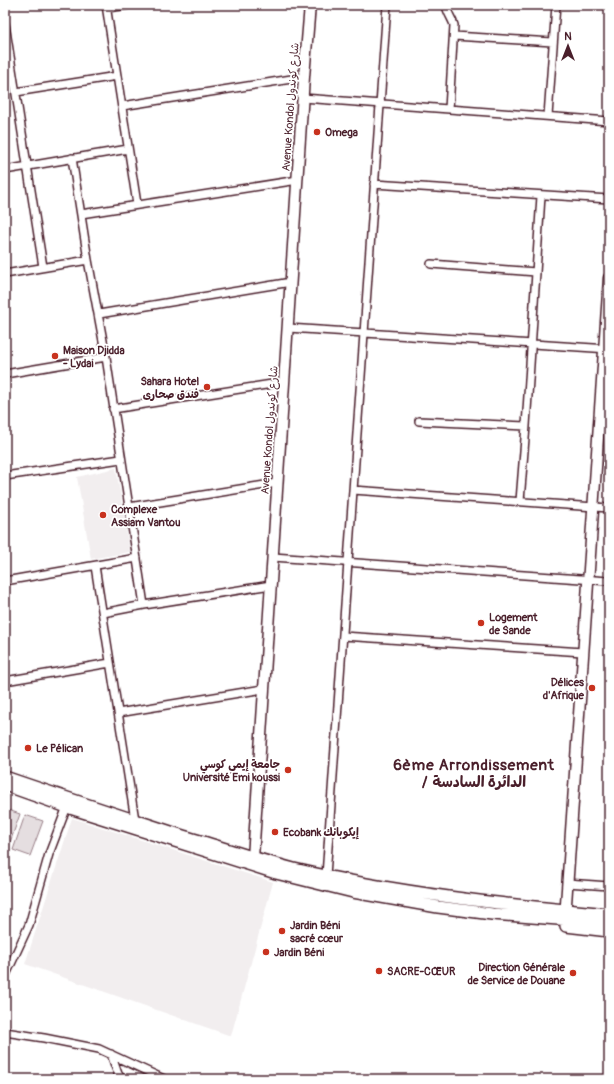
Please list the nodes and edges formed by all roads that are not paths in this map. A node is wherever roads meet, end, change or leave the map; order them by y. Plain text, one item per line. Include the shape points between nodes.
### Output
1 (129, 5) edge
2 (310, 5) edge
3 (386, 5) edge
4 (446, 5) edge
5 (556, 5) edge
6 (106, 7) edge
7 (5, 24) edge
8 (454, 36) junction
9 (553, 42) junction
10 (8, 65) edge
11 (117, 76) junction
12 (304, 77) junction
13 (16, 92) junction
14 (303, 98) junction
15 (380, 103) junction
16 (122, 106) junction
17 (449, 109) junction
18 (548, 116) junction
19 (609, 121) edge
20 (128, 149) junction
21 (72, 158) junction
22 (27, 166) junction
23 (5, 170) edge
24 (298, 180) junction
25 (374, 184) junction
26 (541, 196) junction
27 (609, 199) edge
28 (137, 204) junction
29 (81, 214) junction
30 (88, 260) junction
31 (431, 264) dead end
32 (43, 267) junction
33 (536, 272) junction
34 (5, 274) edge
35 (609, 278) edge
36 (291, 282) junction
37 (99, 314) junction
38 (288, 328) junction
39 (363, 334) junction
40 (532, 344) junction
41 (607, 349) edge
42 (106, 357) junction
43 (5, 374) edge
44 (285, 382) junction
45 (114, 409) junction
46 (419, 421) dead end
47 (526, 426) junction
48 (121, 459) junction
49 (5, 476) edge
50 (277, 483) junction
51 (353, 490) junction
52 (520, 501) junction
53 (129, 507) junction
54 (593, 507) junction
55 (609, 508) edge
56 (137, 558) junction
57 (273, 558) junction
58 (347, 562) junction
59 (94, 566) junction
60 (588, 579) junction
61 (5, 581) edge
62 (609, 581) edge
63 (271, 586) junction
64 (144, 605) junction
65 (103, 613) junction
66 (342, 636) junction
67 (583, 652) junction
68 (110, 663) junction
69 (5, 681) edge
70 (263, 689) junction
71 (118, 714) junction
72 (5, 777) edge
73 (5, 785) edge
74 (68, 803) junction
75 (134, 820) junction
76 (253, 858) junction
77 (326, 876) junction
78 (567, 882) junction
79 (609, 886) edge
80 (504, 904) junction
81 (566, 904) junction
82 (609, 908) edge
83 (492, 914) junction
84 (603, 918) edge
85 (609, 931) edge
86 (7, 975) edge
87 (5, 984) edge
88 (5, 1032) edge
89 (110, 1054) junction
90 (122, 1079) edge
91 (164, 1079) edge

1 - 6 street
2 - 12 street, Avenue Kondol شارع كوندول
3 - 15 street
4 - 8 street via 452,18
5 - 9 street
6 - 11 street
7 - 10 street
8 - 9 street
8 - 17 street
9 - 18 street
10 - 13 street
11 - 13 street
11 - 16 street
12 - 14 street, Avenue Kondol شارع كوندول
12 - 16 street
13 - 22 street
14 - 15 street
14 - 24 street, Avenue Kondol شارع كوندول
15 - 17 street
15 - 25 street
16 - 20 street
17 - 18 street
18 - 19 street
20 - 21 street
20 - 28 street
21 - 22 street
21 - 29 street
22 - 23 street
22 - 32 street
24 - 28 street
24 - 36 street, Avenue Kondol شارع كوندول
25 - 26 street
25 - 39 street
26 - 27 street
26 - 33 street
28 - 29 street
29 - 30 street
30 - 32 street
30 - 37 street
31 - 33 street
32 - 34 street
33 - 40 street
35 - 41 street
36 - 37 street
36 - 38 street, Avenue Kondol شارع كوندول
37 - 42 street
38 - 39 street
38 - 44 street, Avenue Kondol شارع كوندول
39 - 40 street
39 - 51 street
40 - 41 street
40 - 47 street
41 - 54 street
42 - 43 street
42 - 45 street
44 - 45 street
44 - 50 street, Avenue Kondol شارع كوندول
45 - 48 street
46 - 47 street
47 - 52 street
48 - 49 street
48 - 53 street
50 - 53 street
50 - 57 street, Avenue Kondol شارع كوندول
51 - 52 street
51 - 58 street
52 - 54 street
53 - 56 street
54 - 55 street
54 - 60 street
56 - 59 street
56 - 64 street
57 - 58 street
57 - 63 street, Avenue Kondol شارع كوندول
58 - 60 street
58 - 66 street
59 - 61 street
59 - 65 street
60 - 62 street
60 - 67 street
63 - 64 street
63 - 70 street, Avenue Kondol شارع كوندول
64 - 65 street
65 - 68 street
66 - 67 street
66 - 77 street
67 - 78 street
68 - 69 street
68 - 71 street
70 - 71 street
70 - 76 street, Avenue Kondol شارع كوندول
71 - 75 street
72 - 74 main road
73 - 74 main road
74 - 75 main road
74 - 83 main road via 292,878 353,892
74 - 86 street via 49,854 28,925
75 - 76 main road
76 - 77 main road
77 - 80 main road via 440,896
78 - 79 street
78 - 81 street
80 - 81 main road
80 - 84 main road
81 - 82 main road
83 - 84 main road
83 - 85 main road via 516,920
86 - 87 street
88 - 89 street via 99,1049
89 - 90 street
89 - 91 street

